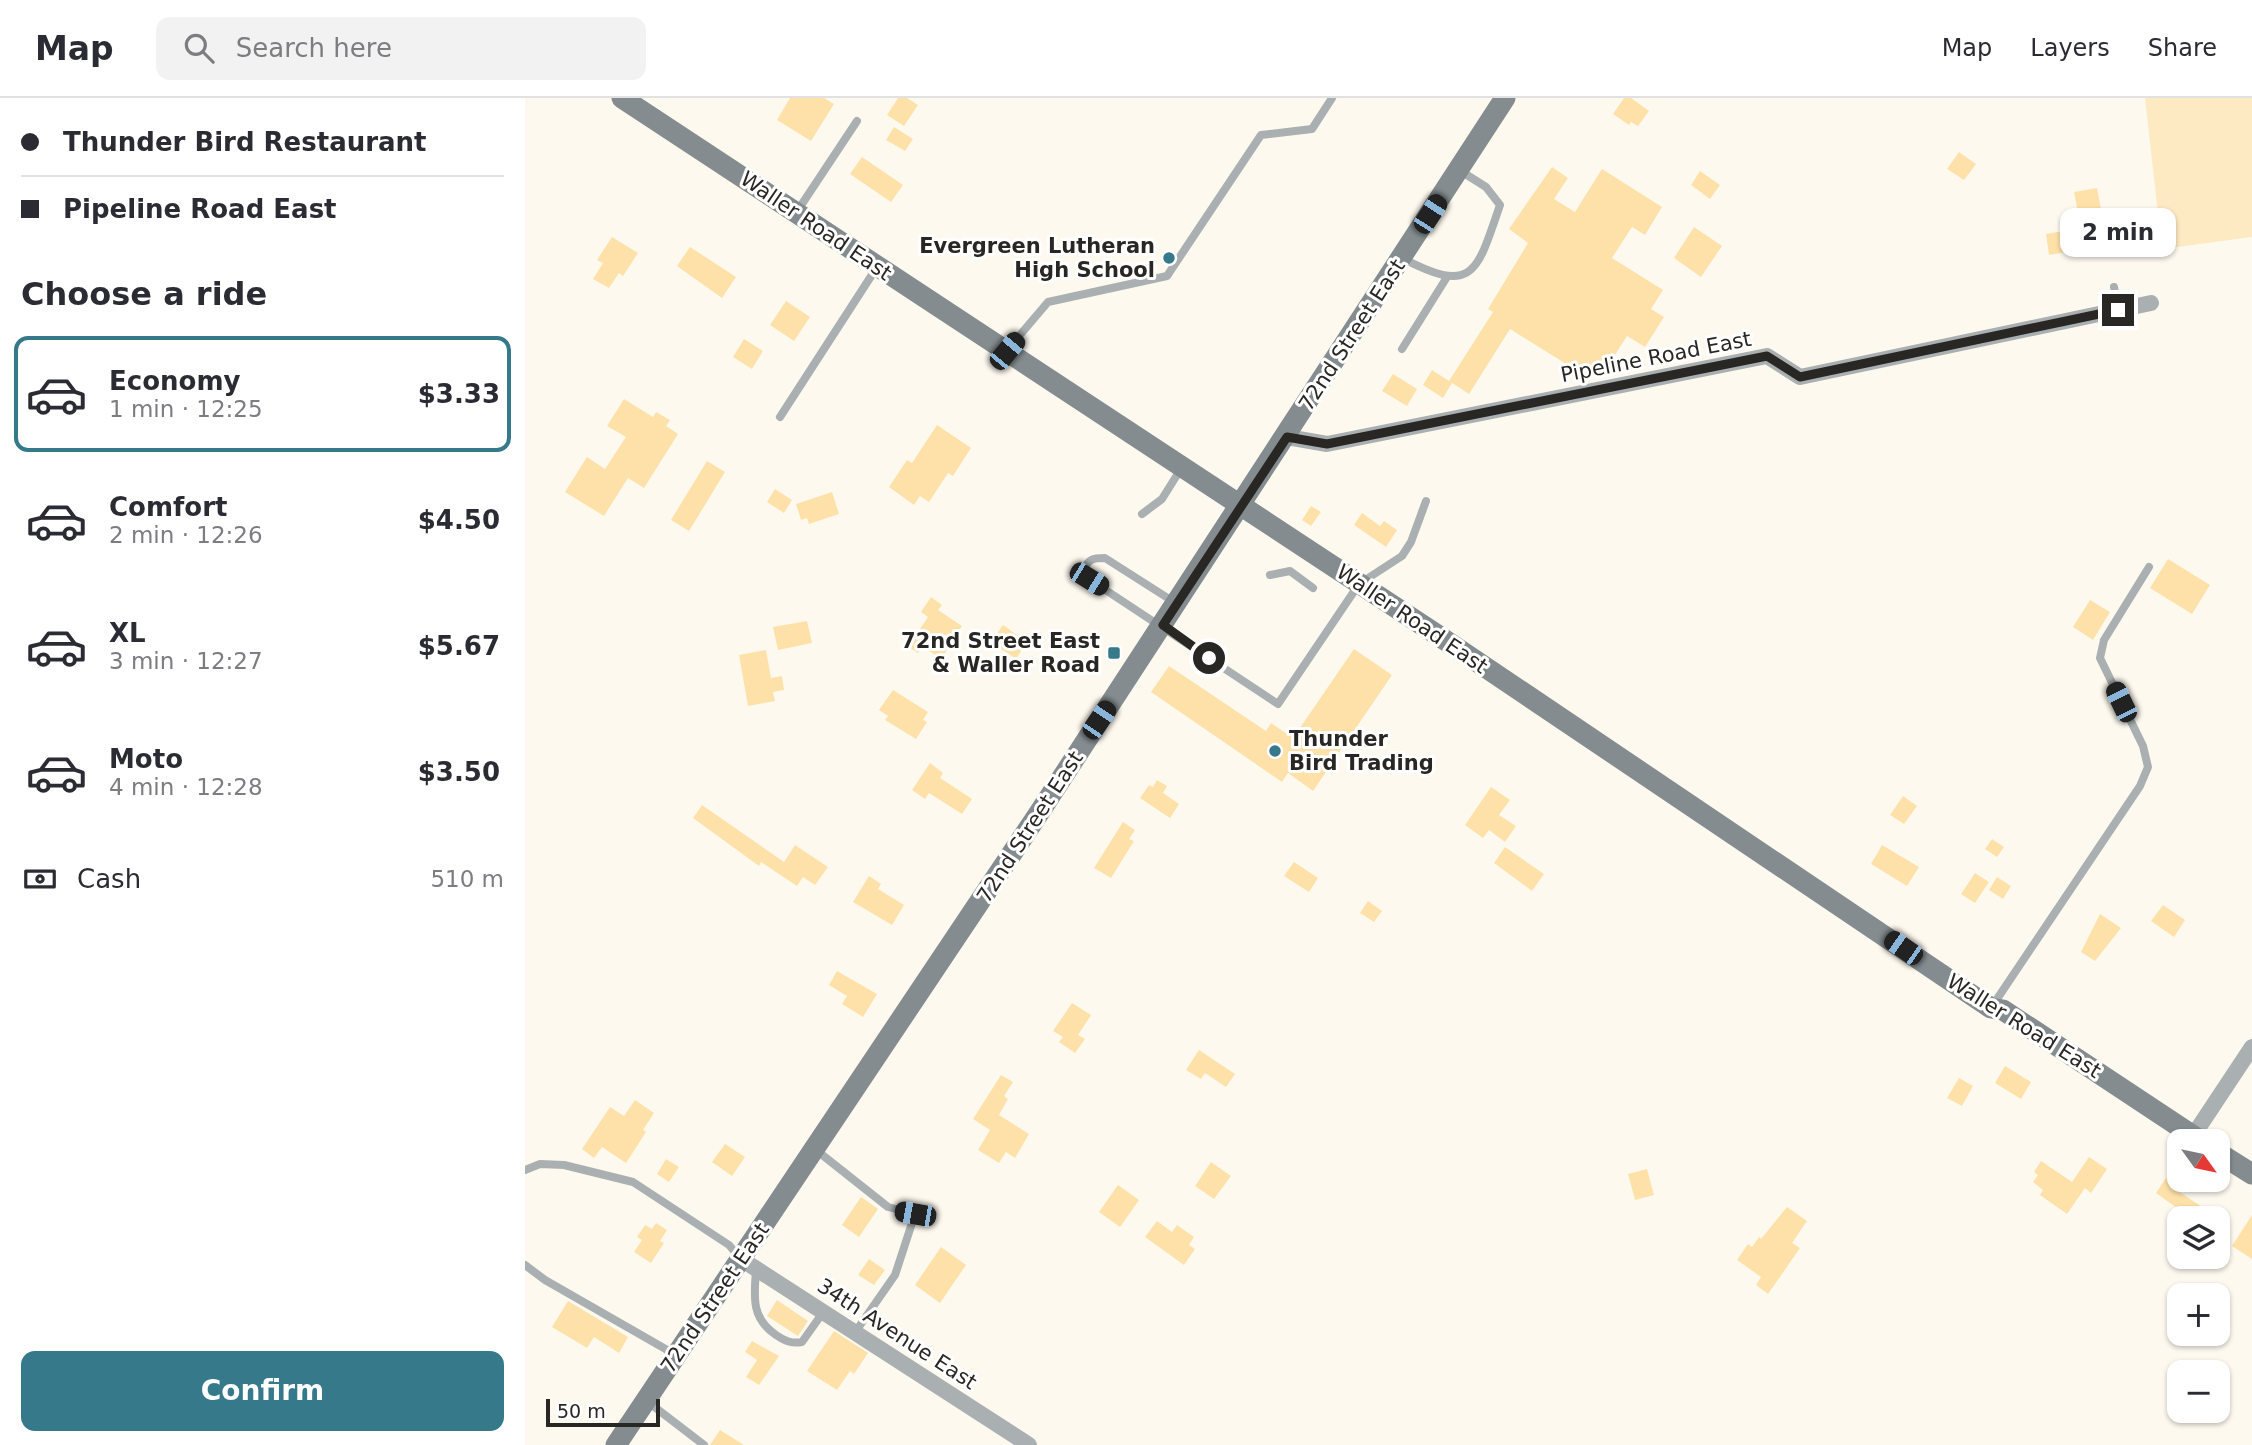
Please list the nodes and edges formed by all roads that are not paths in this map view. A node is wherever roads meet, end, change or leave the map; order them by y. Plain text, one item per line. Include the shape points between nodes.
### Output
1 (622, 98) edge
2 (1332, 98) edge
3 (1505, 98) edge
4 (857, 121) dead end
5 (1459, 170) junction
6 (796, 213) junction
7 (1402, 257) junction
8 (877, 267) junction
9 (1447, 277) junction
10 (2114, 287) dead end
11 (2151, 303) dead end
12 (2118, 310) junction
13 (1402, 349) dead end
14 (1007, 351) junction
15 (780, 417) dead end
16 (1287, 437) junction
17 (1182, 467) junction
18 (1426, 500) dead end
19 (1241, 507) junction
20 (1142, 514) dead end
21 (2149, 567) dead end
22 (1270, 575) dead end
23 (1359, 584) junction
24 (1313, 588) dead end
25 (1177, 604) junction
26 (1163, 625) junction
27 (1991, 1008) junction
28 (2252, 1047) edge
29 (2182, 1129) edge
30 (2203, 1129) edge
31 (815, 1150) junction
32 (2230, 1160) edge
33 (525, 1170) edge
34 (2252, 1174) edge
35 (748, 1264) junction
36 (525, 1265) edge
37 (824, 1310) junction
38 (856, 1331) junction
39 (676, 1355) junction
40 (645, 1401) junction
41 (616, 1445) edge
42 (704, 1445) edge
43 (1029, 1445) edge

1 - 6 street, Waller Road East via 645,109
2 - 14 lane via 1313,129 1261,135 1167,276 1048,302
3 - 5 street, 72nd Street East
4 - 6 lane
5 - 7 street, 72nd Street East
5 - 9 lane via 1486,187 1500,205 1484,252 1468,274
6 - 8 street, Waller Road East
7 - 9 lane
7 - 16 street, 72nd Street East
8 - 14 street, Waller Road East
8 - 15 lane
9 - 13 lane
10 - 12 lane
11 - 12 street, Pipeline Road East
12 - 16 street, Pipeline Road East via 1800,377 1767,356 1327,444
14 - 17 street, Waller Road East
16 - 19 street, 72nd Street East
17 - 19 street, Waller Road East
17 - 20 lane via 1162,499
18 - 23 lane via 1402,556
19 - 23 street, Waller Road East
19 - 25 street, 72nd Street East
21 - 27 lane via 2104,640 2100,658 2143,746 2148,767 2140,786
22 - 24 lane via 1290,572
23 - 26 lane via 1278,704
23 - 27 street, Waller Road East
25 - 26 street, 72nd Street East
25 - 26 lane via 1104,558 1087,563 1084,570 1089,579
26 - 31 street, 72nd Street East
27 - 29 street, Waller Road East via 2003,1010
28 - 30 street
31 - 35 street, 72nd Street East
31 - 38 lane via 888,1207 915,1214 895,1275
32 - 34 street
33 - 35 lane via 540,1164 564,1165 633,1182 729,1245
35 - 37 street, 34th Avenue East
35 - 37 lane via 758,1318 785,1340 802,1342
35 - 39 street, 72nd Street East
36 - 39 lane
37 - 38 street, 34th Avenue East
38 - 43 street, 34th Avenue East
39 - 40 street, 72nd Street East
40 - 41 street, 72nd Street East
40 - 42 lane

